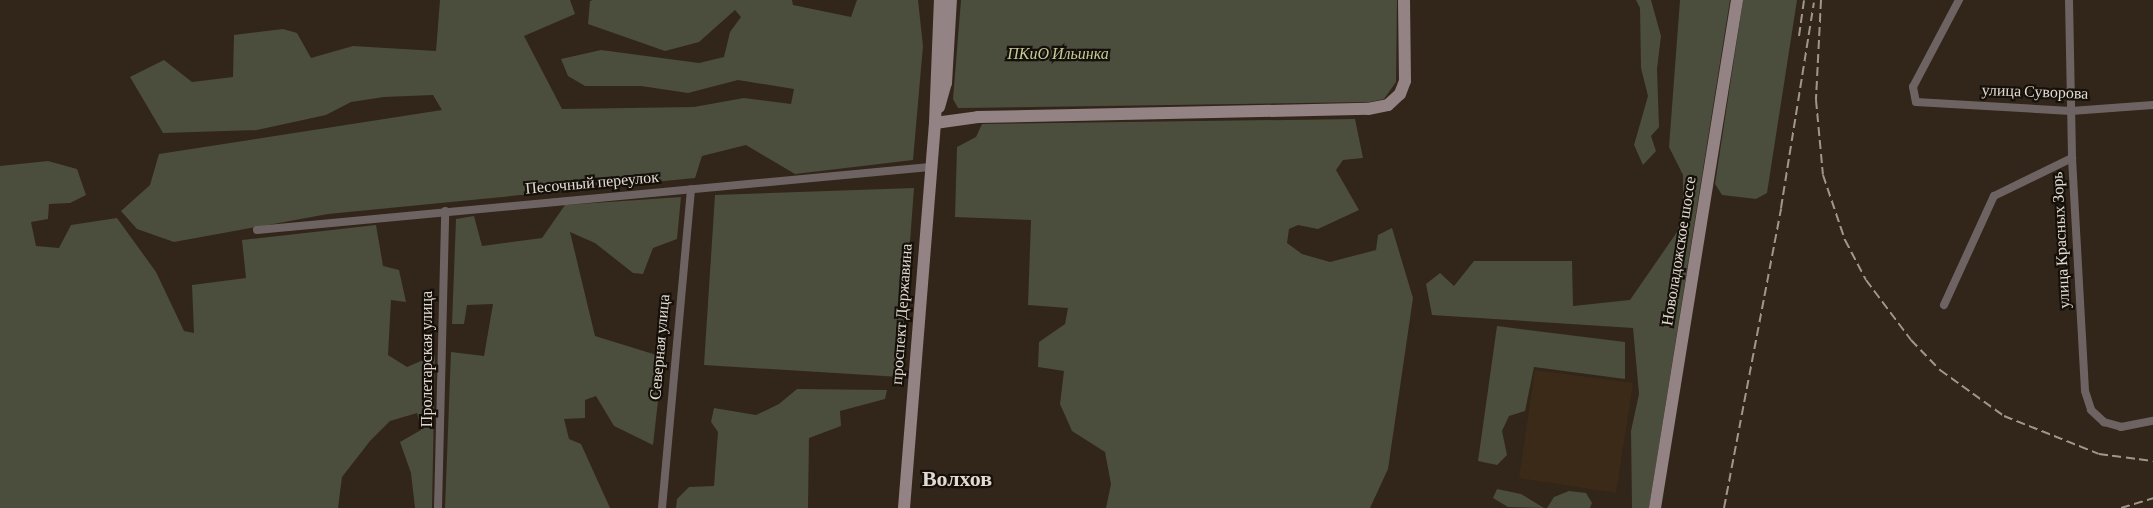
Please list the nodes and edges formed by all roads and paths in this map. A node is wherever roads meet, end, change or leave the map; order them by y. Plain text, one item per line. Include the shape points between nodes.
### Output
1 (940, 0) edge
2 (951, 0) edge
3 (1404, 0) edge
4 (1737, 0) edge
5 (1959, 0) edge
6 (2069, 0) edge
7 (2153, 105) edge
8 (2071, 111) junction
9 (935, 123) junction
10 (2072, 158) junction
11 (930, 167) junction
12 (691, 189) junction
13 (445, 211) junction
14 (256, 230) dead end
15 (1944, 305) dead end
16 (2153, 421) edge
17 (438, 508) edge
18 (662, 508) edge
19 (904, 508) edge
20 (1655, 508) edge

1 - 9 main road, проспект Державина
2 - 9 main road, проспект Державина via 946,82
3 - 9 main road via 1405,81 1400,94 1388,105 1368,109 978,117
4 - 20 main road, Новоладожское шоссе
5 - 8 street, улица Суворова via 1913,87 1916,102
6 - 8 street, улица Красных Зорь
7 - 8 street, улица Суворова
8 - 10 street, улица Красных Зорь
9 - 11 main road, проспект Державина
10 - 15 street via 1994,196
10 - 16 street, улица Красных Зорь via 2085,391 2091,410 2104,422 2121,428
11 - 12 street, Песочный переулок
11 - 19 main road, проспект Державина
12 - 13 street, Песочный переулок
12 - 18 street, Северная улица
13 - 14 street, Песочный переулок
13 - 17 street, Пролетарская улица

